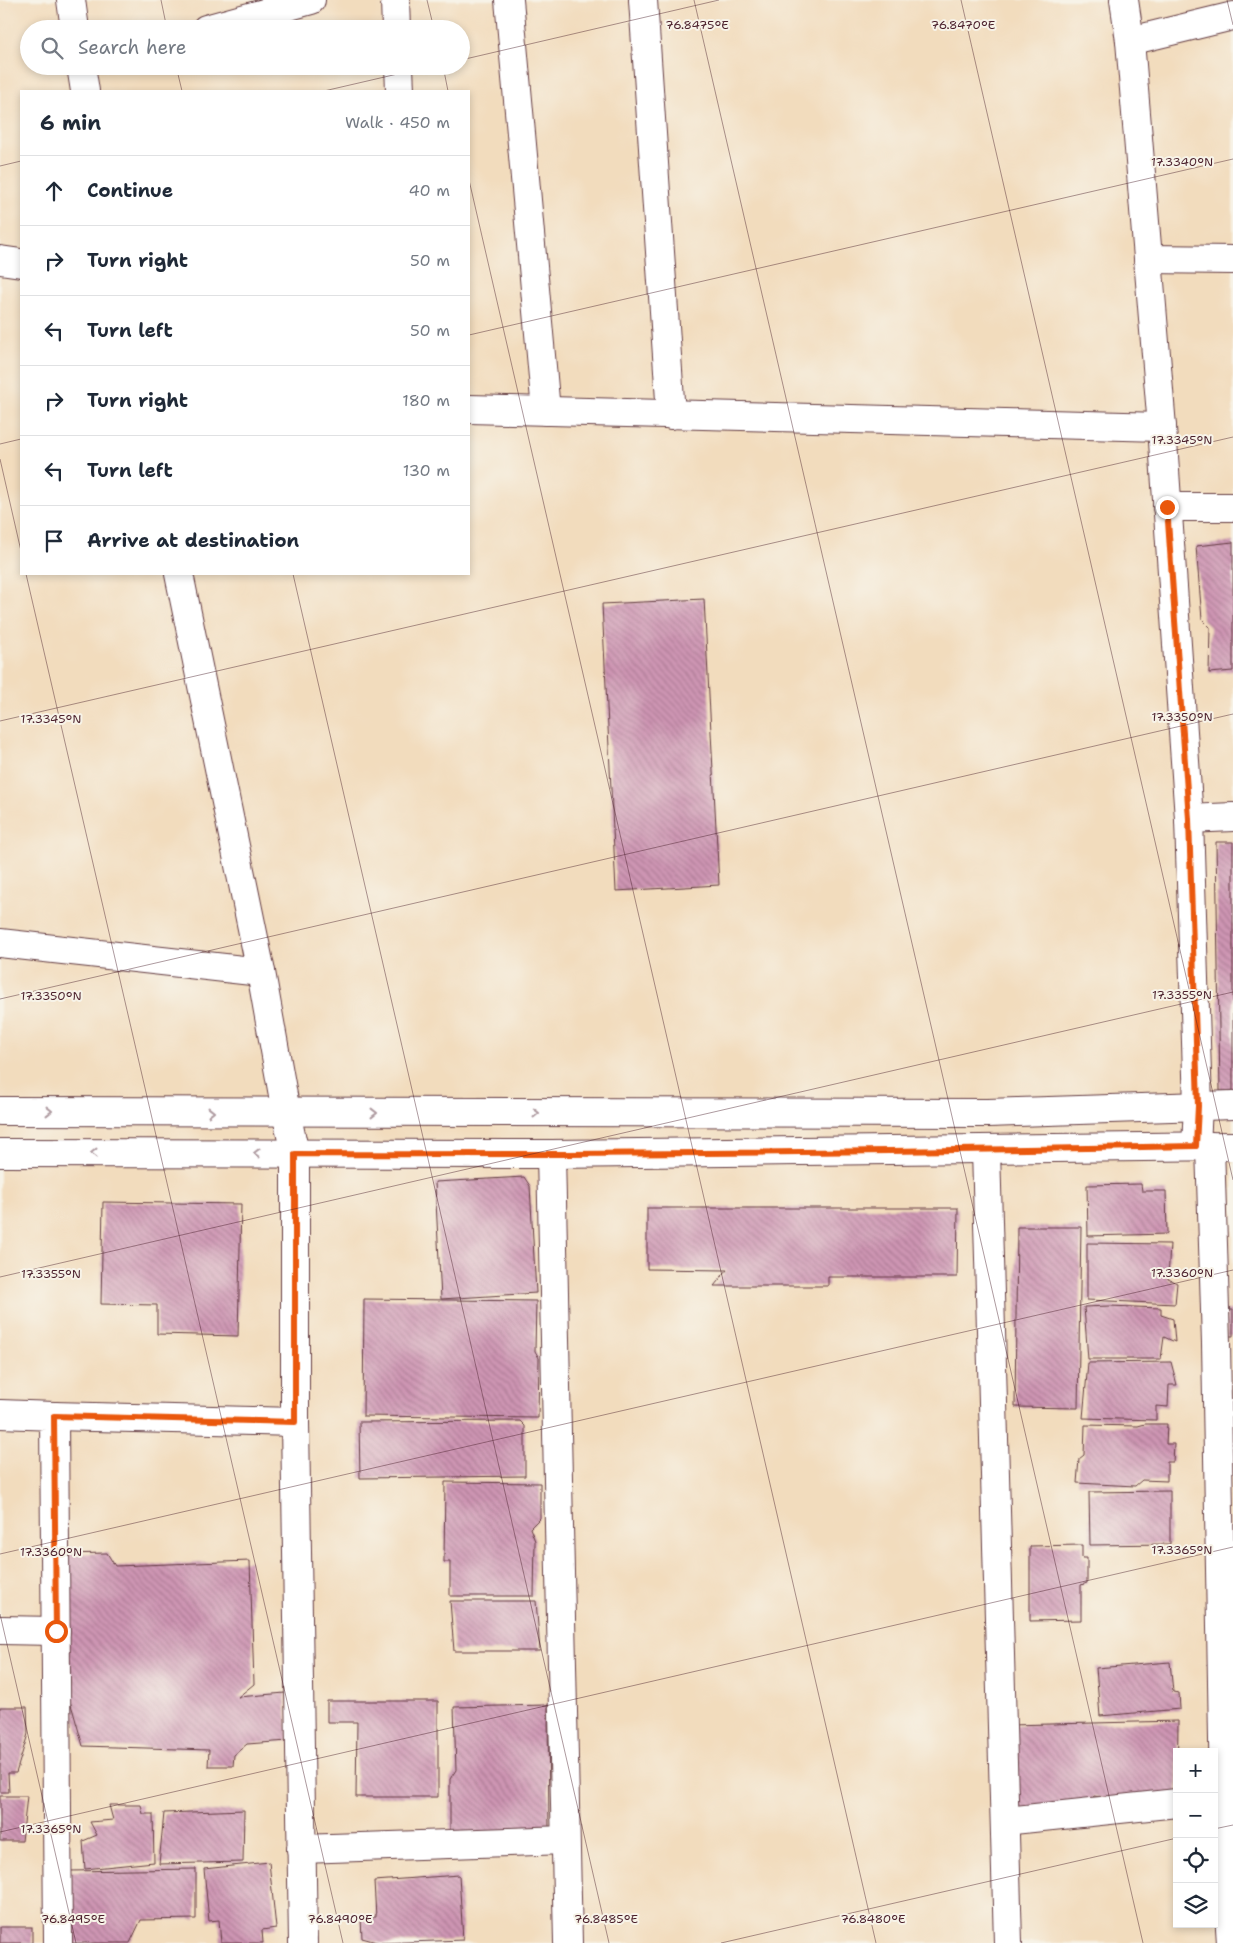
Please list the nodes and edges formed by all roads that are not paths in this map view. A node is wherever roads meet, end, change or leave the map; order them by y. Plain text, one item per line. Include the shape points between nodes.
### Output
1 (71, 0) edge
2 (311, 0) edge
3 (395, 0) edge
4 (509, 0) edge
5 (643, 0) edge
6 (1124, 0) edge
7 (1233, 16) edge
8 (74, 20) edge
9 (239, 20) edge
10 (396, 20) edge
11 (1130, 41) junction
12 (82, 75) edge
13 (399, 75) edge
14 (84, 90) edge
15 (400, 90) edge
16 (1148, 259) junction
17 (0, 260) edge
18 (1233, 260) edge
19 (20, 263) edge
20 (470, 409) edge
21 (546, 412) junction
22 (671, 415) junction
23 (1162, 427) junction
24 (1167, 507) junction
25 (1233, 507) edge
26 (179, 575) edge
27 (1233, 817) edge
28 (1189, 819) junction
29 (0, 943) edge
30 (261, 972) junction
31 (1233, 1105) edge
32 (1198, 1106) junction
33 (0, 1111) edge
34 (286, 1112) junction
35 (1213, 1146) edge
36 (986, 1150) junction
37 (0, 1153) edge
38 (295, 1154) junction
39 (551, 1154) junction
40 (1224, 1343) edge
41 (0, 1414) edge
42 (54, 1416) junction
43 (295, 1422) junction
44 (0, 1630) edge
45 (56, 1631) junction
46 (1227, 1651) edge
47 (1224, 1799) edge
48 (1173, 1804) edge
49 (1005, 1821) junction
50 (565, 1840) junction
51 (301, 1849) junction
52 (58, 1943) edge
53 (303, 1943) edge
54 (568, 1943) edge
55 (1008, 1943) edge
56 (1231, 1943) edge

1 - 8 street
2 - 9 street
3 - 10 street
4 - 21 street
5 - 22 street
6 - 11 street
7 - 11 street
11 - 16 street
12 - 14 street
13 - 15 street
16 - 18 street
16 - 23 street
17 - 19 street
20 - 21 street
21 - 22 street
22 - 23 street
23 - 24 street
24 - 25 street
24 - 28 street
26 - 30 street
27 - 28 street
28 - 32 street
29 - 30 street
30 - 34 street
31 - 32 street
34 -> 32 street via 988,1114
32 - 35 street
33 -> 34 street
34 - 38 street
35 - 36 street
35 - 40 street
36 - 39 street
36 - 49 street
38 -> 37 street
38 - 39 street
38 - 43 street
39 - 50 street
40 - 46 street
41 - 42 street
42 - 43 street
42 - 45 street
43 - 51 street
44 - 45 street
45 - 52 street
46 - 47 street
47 - 56 street via 1224,1852
48 - 49 street
49 - 55 street
50 - 51 street
50 - 54 street
51 - 53 street

